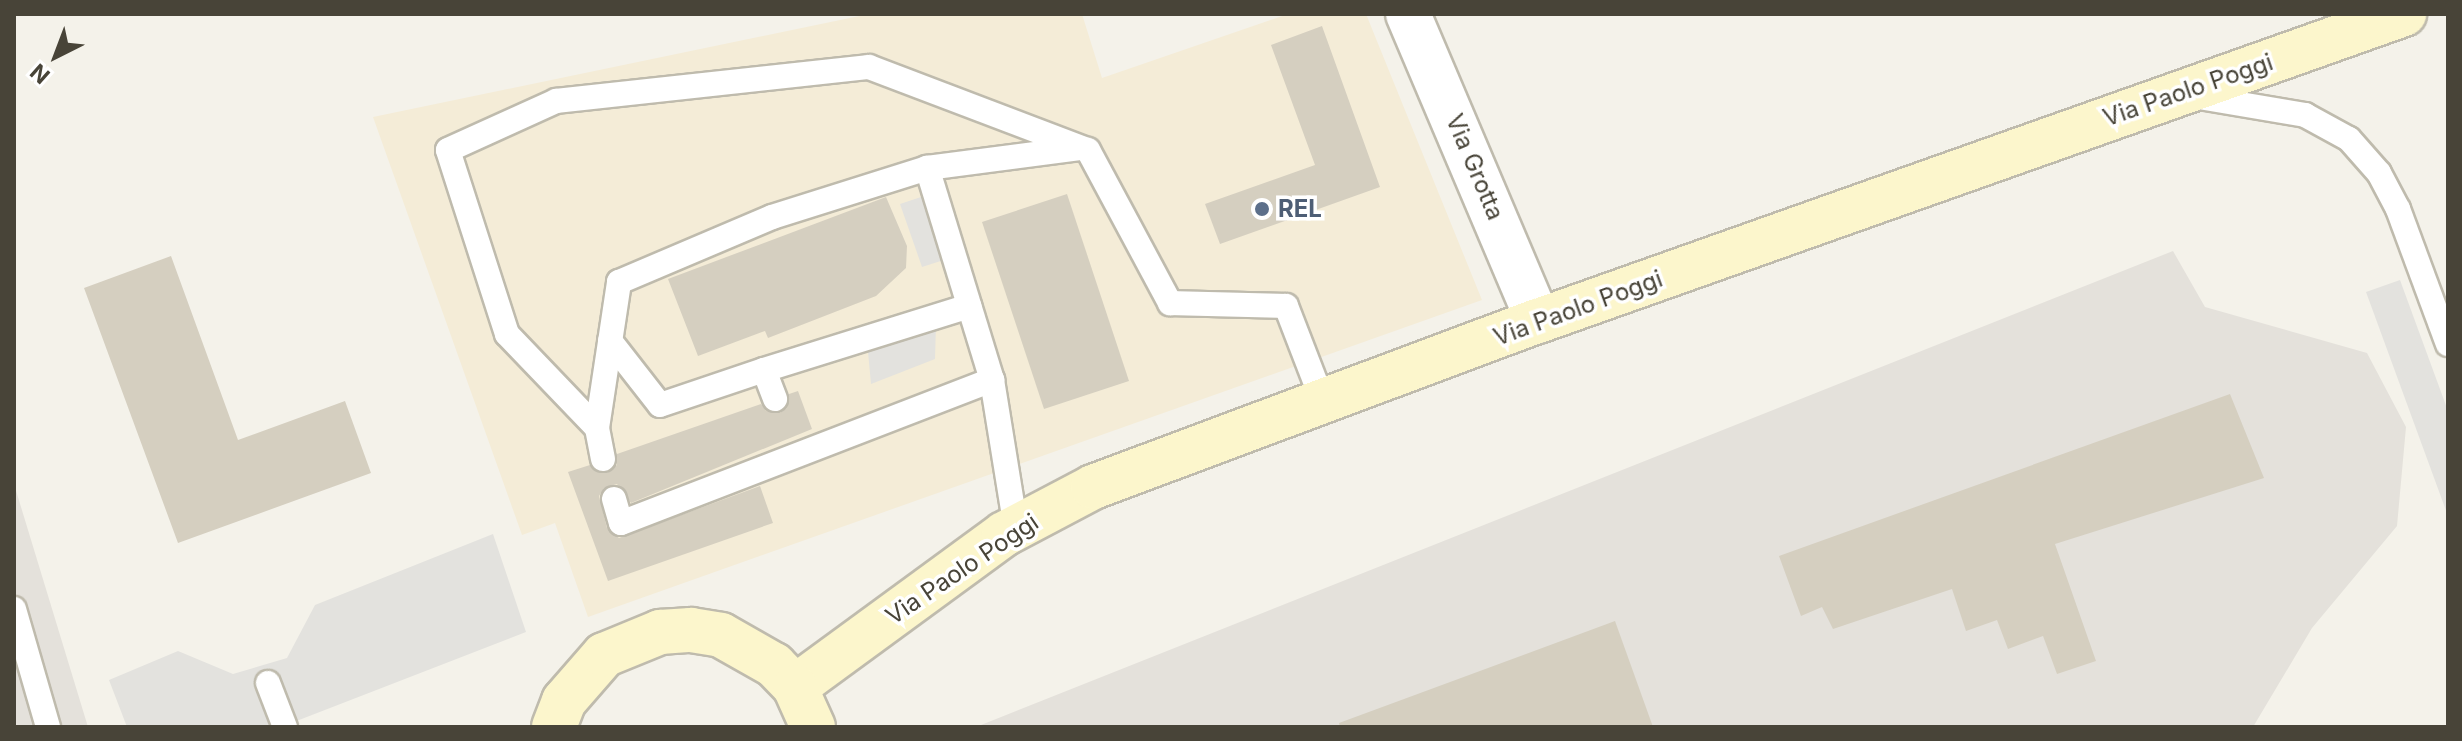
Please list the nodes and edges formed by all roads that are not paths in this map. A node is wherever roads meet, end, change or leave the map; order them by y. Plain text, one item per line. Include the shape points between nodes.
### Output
1 (1408, 14) edge
2 (2404, 14) edge
3 (2175, 93) junction
4 (1083, 148) junction
5 (927, 168) junction
6 (969, 306) junction
7 (1538, 321) junction
8 (610, 341) junction
9 (2448, 344) edge
10 (764, 370) junction
11 (992, 380) junction
12 (775, 399) dead end
13 (1323, 402) junction
14 (597, 428) junction
15 (603, 459) dead end
16 (614, 499) dead end
17 (1016, 528) junction
18 (14, 609) edge
19 (268, 683) dead end
20 (795, 687) junction
21 (48, 727) edge
22 (285, 727) edge
23 (554, 727) edge
24 (813, 727) edge

1 - 7 street, Via Grotta
2 - 3 main road, Via Paolo Poggi
3 - 7 main road, Via Paolo Poggi
3 - 9 lane via 2305,115 2349,139 2379,173 2398,209
4 - 5 lane
4 - 13 lane via 1170,303 1286,306
4 - 14 lane via 869,67 556,101 448,150 507,334
5 - 6 lane
5 - 8 lane via 772,217 619,282
6 - 10 lane
6 - 11 lane
7 - 13 main road, Via Paolo Poggi
8 - 10 lane via 660,405
8 - 14 lane
10 - 12 lane
11 - 16 lane via 793,447 621,523
11 - 17 lane
13 - 17 main road, Via Paolo Poggi via 1093,487
14 - 15 lane
17 - 20 main road, Via Paolo Poggi
18 - 21 lane
19 - 22 lane
20 - 23 main road via 774,665 721,635 660,632 604,655 564,701
20 - 24 main road

